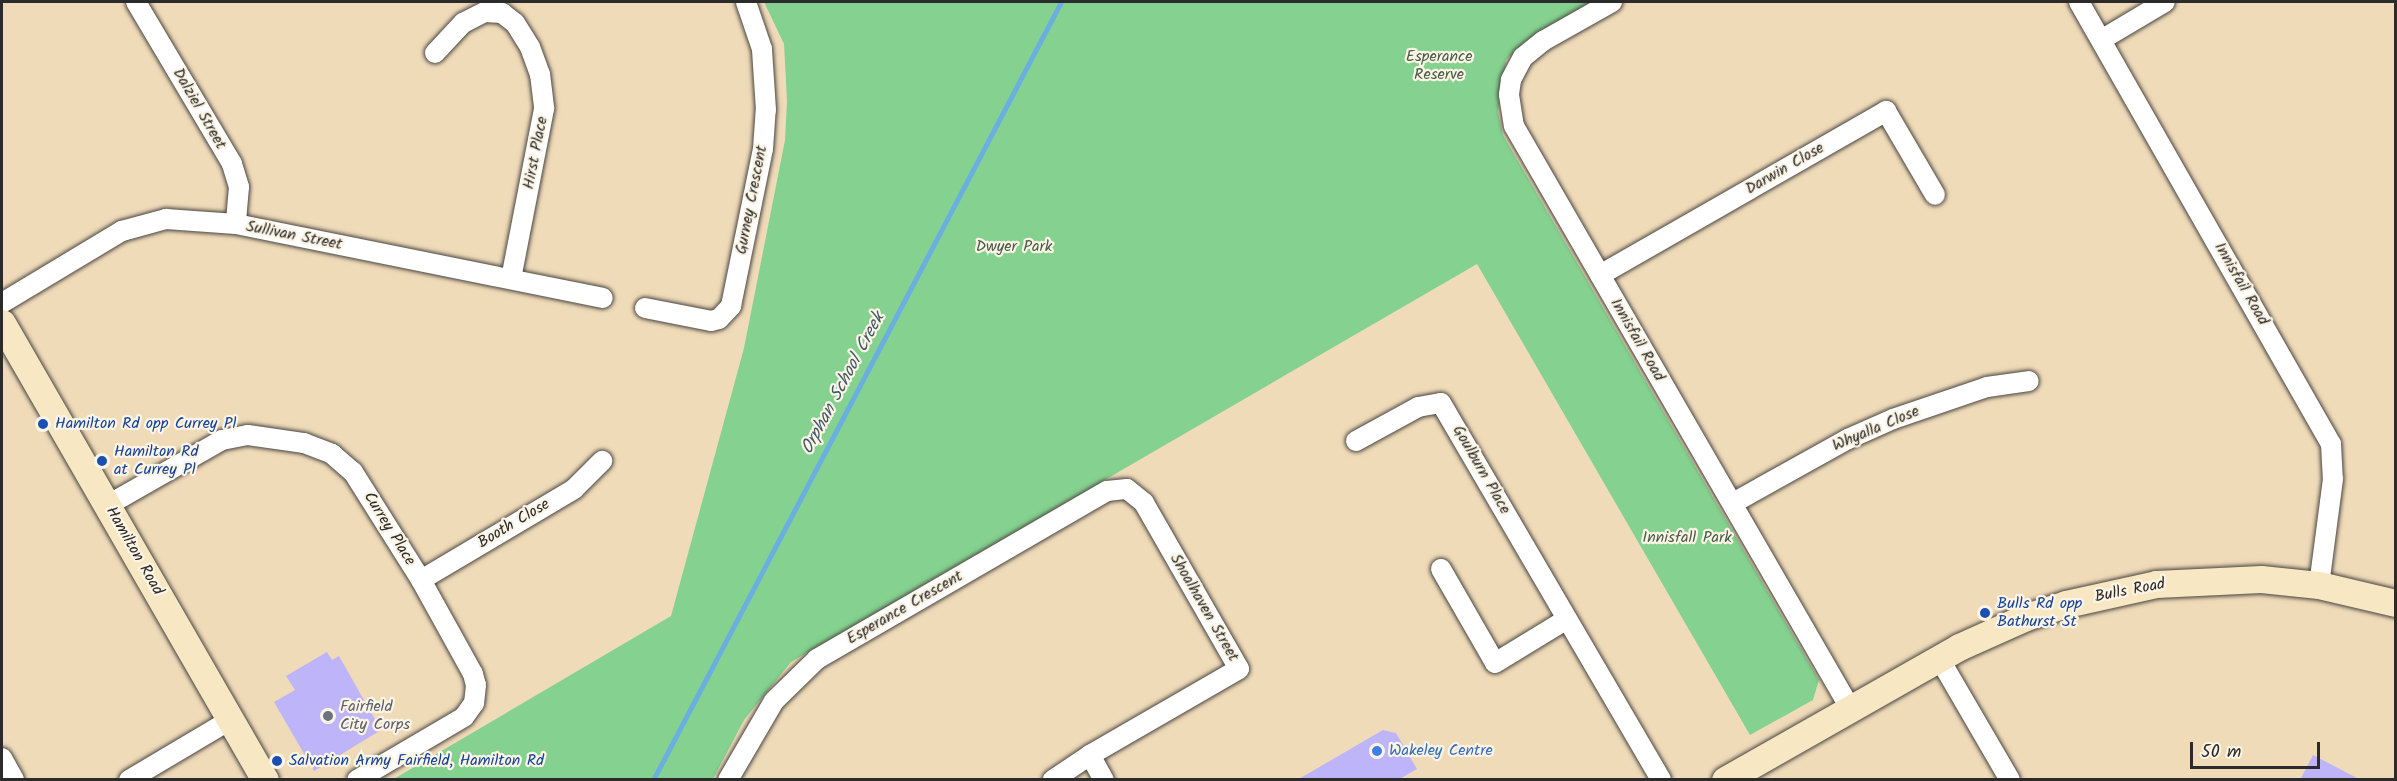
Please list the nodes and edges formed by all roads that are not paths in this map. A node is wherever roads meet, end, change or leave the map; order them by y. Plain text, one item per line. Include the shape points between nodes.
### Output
1 (136, 2) edge
2 (746, 2) edge
3 (1612, 2) edge
4 (2079, 2) edge
5 (2165, 2) edge
6 (2101, 39) junction
7 (435, 53) dead end
8 (1935, 195) dead end
9 (236, 224) junction
10 (1600, 275) junction
11 (511, 279) junction
12 (603, 298) dead end
13 (2, 303) edge
14 (645, 308) dead end
15 (2, 323) edge
16 (2030, 381) dead end
17 (1356, 441) dead end
18 (602, 461) dead end
19 (1127, 489) joint
20 (1733, 503) junction
21 (108, 505) junction
22 (1441, 569) dead end
23 (421, 580) junction
24 (2319, 585) junction
25 (2396, 603) edge
26 (1568, 620) junction
27 (1939, 658) junction
28 (1850, 708) junction
29 (231, 720) junction
30 (1090, 755) junction
31 (2, 758) edge
32 (1729, 778) edge
33 (14, 780) edge
34 (129, 780) edge
35 (265, 780) edge
36 (357, 780) edge
37 (728, 780) edge
38 (1053, 780) edge
39 (1104, 780) edge
40 (1661, 780) edge
41 (2010, 780) edge

1 - 9 street, Dalziel Street via 232,164 239,187
2 - 14 street, Gurney Crescent via 762,50 766,110 763,149 731,306 719,319 711,321
3 - 10 street, Innisfail Road via 1543,41 1523,57 1511,80 1509,95 1514,126
4 - 6 street, Innisfail Road
5 - 6 street
6 - 24 street, Innisfail Road via 2331,444 2333,479
7 - 11 street, Hirst Place via 463,23 485,12 502,13 515,23 530,47 540,74 544,109
8 - 10 street, Darwin Close via 1886,111
9 - 11 street, Sullivan Street
9 - 13 street, Sullivan Street via 166,219 122,231
10 - 20 street, Innisfail Road
11 - 12 street, Sullivan Street
15 - 21 street, Hamilton Road
16 - 20 street, Whyalla Close via 1987,387 1885,422
17 - 26 street, Goulburn Place via 1418,407 1441,403
18 - 23 street, Booth Close via 574,489
19 - 30 street, Shoalhaven Street via 1144,503 1239,669
19 - 37 street, Esperance Crescent via 1107,491 818,659 774,701
20 - 28 street, Innisfail Road
21 - 23 street, Currey Place via 222,440 249,435 304,442 332,454 353,472
21 - 29 street, Hamilton Road
22 - 26 street via 1495,663
23 - 36 street, Currey Place via 473,674 474,703 464,717
24 - 25 street, Bulls Road
24 - 27 street, Bulls Road via 2261,579 2156,584 2026,617 1985,633
26 - 40 street, Goulburn Place
27 - 28 street, Bulls Road
27 - 41 street
28 - 32 street, Bulls Road
29 - 34 street
29 - 35 street, Hamilton Road
30 - 38 street, Shoalhaven Street
30 - 39 street
31 - 33 street

